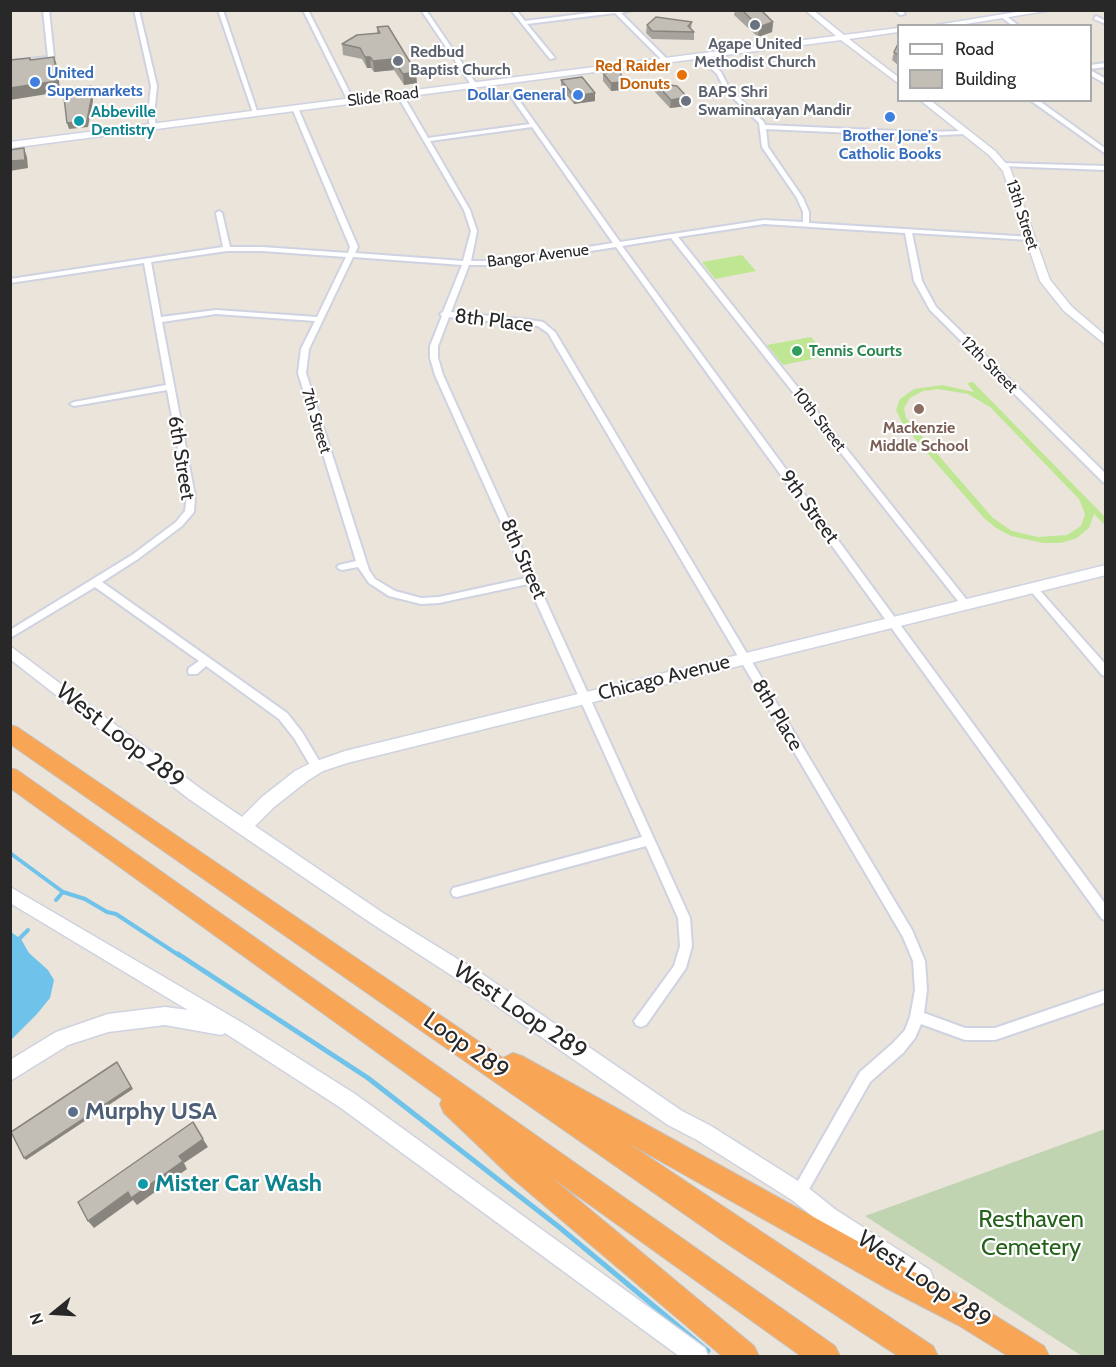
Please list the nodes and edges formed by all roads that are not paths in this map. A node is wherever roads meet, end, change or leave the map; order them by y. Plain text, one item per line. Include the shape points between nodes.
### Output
1 (46, 10) edge
2 (136, 10) edge
3 (220, 10) edge
4 (305, 10) edge
5 (423, 10) edge
6 (513, 10) edge
7 (630, 10) edge
8 (808, 10) edge
9 (1049, 10) edge
10 (616, 11) edge
11 (1003, 16) junction
12 (1096, 18) dead end
13 (523, 23) junction
14 (1106, 23) edge
15 (947, 24) edge
16 (1014, 24) edge
17 (897, 30) edge
18 (843, 37) junction
19 (701, 56) junction
20 (552, 58) dead end
21 (665, 60) junction
22 (10, 63) edge
23 (1092, 73) edge
24 (897, 80) edge
25 (1106, 82) edge
26 (474, 85) junction
27 (400, 94) junction
28 (514, 97) dead end
29 (351, 101) junction
30 (926, 102) edge
31 (1036, 102) edge
32 (295, 108) junction
33 (256, 113) junction
34 (153, 126) junction
35 (535, 126) junction
36 (764, 127) junction
37 (964, 132) junction
38 (426, 140) junction
39 (10, 145) edge
40 (1106, 152) edge
41 (1003, 165) junction
42 (1106, 168) edge
43 (219, 213) dead end
44 (806, 224) junction
45 (908, 230) junction
46 (673, 236) junction
47 (1030, 238) junction
48 (618, 245) junction
49 (227, 249) junction
50 (352, 255) junction
51 (147, 261) junction
52 (465, 263) junction
53 (10, 281) edge
54 (444, 314) junction
55 (318, 319) junction
56 (157, 320) junction
57 (1106, 342) edge
58 (170, 387) junction
59 (74, 404) dead end
60 (1106, 480) edge
61 (361, 563) junction
62 (342, 567) dead end
63 (1106, 570) edge
64 (532, 580) junction
65 (95, 582) junction
66 (1032, 587) junction
67 (965, 604) junction
68 (894, 622) junction
69 (10, 635) edge
70 (10, 651) edge
71 (743, 659) junction
72 (206, 662) junction
73 (10, 664) edge
74 (193, 671) dead end
75 (1106, 672) edge
76 (68, 697) junction
77 (585, 698) junction
78 (10, 733) edge
79 (317, 767) junction
80 (10, 776) edge
81 (243, 827) junction
82 (649, 840) junction
83 (457, 892) dead end
84 (10, 894) edge
85 (1106, 915) edge
86 (1106, 996) edge
87 (322, 999) junction
88 (418, 1013) junction
89 (917, 1017) junction
90 (641, 1021) dead end
91 (238, 1031) junction
92 (10, 1072) edge
93 (799, 1193) junction
94 (697, 1356) edge
95 (744, 1356) edge
96 (825, 1356) edge
97 (923, 1356) edge
98 (1034, 1356) edge
99 (1039, 1356) edge

1 - 22 street via 51,58
2 - 34 street via 154,86
3 - 33 street
4 - 29 street
5 - 26 street
6 - 13 street
7 - 10 street
8 - 18 main road
9 - 11 main road
10 - 13 street
10 - 21 street
11 - 15 main road
11 - 16 street
12 - 14 street
13 - 20 street
17 - 18 main road, Slide Road
18 - 19 main road, Slide Road
18 - 24 main road
19 - 21 main road, Slide Road
19 - 36 street
21 - 26 main road, Slide Road
23 - 25 street
26 - 27 main road, Slide Road
27 - 29 main road, Slide Road
27 - 38 street, 8th Street
28 - 35 street, 9th Street
29 - 32 main road, Slide Road
30 - 37 main road, 13th Street
31 - 40 street
32 - 33 main road, Slide Road
32 - 50 street via 354,248
33 - 34 main road, Slide Road
34 - 39 main road, Slide Road
35 - 38 street
35 - 48 street, 9th Street
36 - 37 street via 920,135
36 - 44 street via 765,147 800,198
37 - 41 main road, 13th Street
38 - 52 street, 8th Street via 472,221 472,242
41 - 42 street
41 - 47 main road, 13th Street
43 - 49 street
44 - 45 street, Bangor Avenue
44 - 46 street, Bangor Avenue via 764,222
45 - 47 street, Bangor Avenue
45 - 60 street, 12th Street via 918,281 933,308
46 - 48 street, Bangor Avenue
46 - 67 street, 10th Street
47 - 57 main road, 13th Street via 1038,266 1054,294
48 - 52 street, Bangor Avenue via 518,261
48 - 68 street, 9th Street
49 - 50 street, Bangor Avenue
49 - 51 street, Bangor Avenue
50 - 52 street, Bangor Avenue
50 - 55 street, 7th Street
51 - 53 street, Bangor Avenue
51 - 56 street, 6th Street
52 - 54 street, 8th Street
54 - 64 street, 8th Street via 434,346 439,375
54 - 71 street, 8th Place via 530,322 551,333
55 - 56 street via 234,312
55 - 61 street, 7th Street via 304,350 302,373
56 - 58 street, 6th Street
58 - 59 street
58 - 65 street, 6th Street via 191,496 189,512 166,534
61 - 62 street
61 - 64 street, 7th Street via 381,588 421,601
63 - 66 main road, Chicago Avenue
64 - 77 street, 8th Street
65 - 69 street, 6th Street
65 - 72 street
66 - 67 main road, Chicago Avenue
66 - 75 street
67 - 68 main road, Chicago Avenue
68 - 71 main road, Chicago Avenue
68 - 85 street, 9th Street
70 - 76 main road, West Loop 289
71 - 77 main road, Chicago Avenue
71 - 89 street, 8th Place via 908,934 919,961 921,990
72 - 74 street
72 - 79 street via 283,716
73 - 76 main road
76 - 81 main road, West Loop 289
77 - 79 main road, Chicago Avenue
77 - 82 street, 8th Street
78 - 88 highway, Loop 289
79 - 81 main road, Chicago Avenue via 283,789
80 - 87 highway
81 - 93 main road, West Loop 289 via 675,1118
82 - 83 street
82 - 90 street, 8th Street via 684,918 686,946 680,968
84 - 91 main road
86 - 89 street via 995,1034 965,1034
87 - 95 highway via 456,1107 521,1169
87 - 96 highway
88 - 97 highway, Loop 289 via 736,1233
88 - 98 highway via 968,1315
89 - 93 street, 8th Place via 898,1048 865,1077
91 - 92 main road via 182,1017 126,1019 63,1038
91 - 94 main road via 348,1101
93 - 99 main road, West Loop 289

